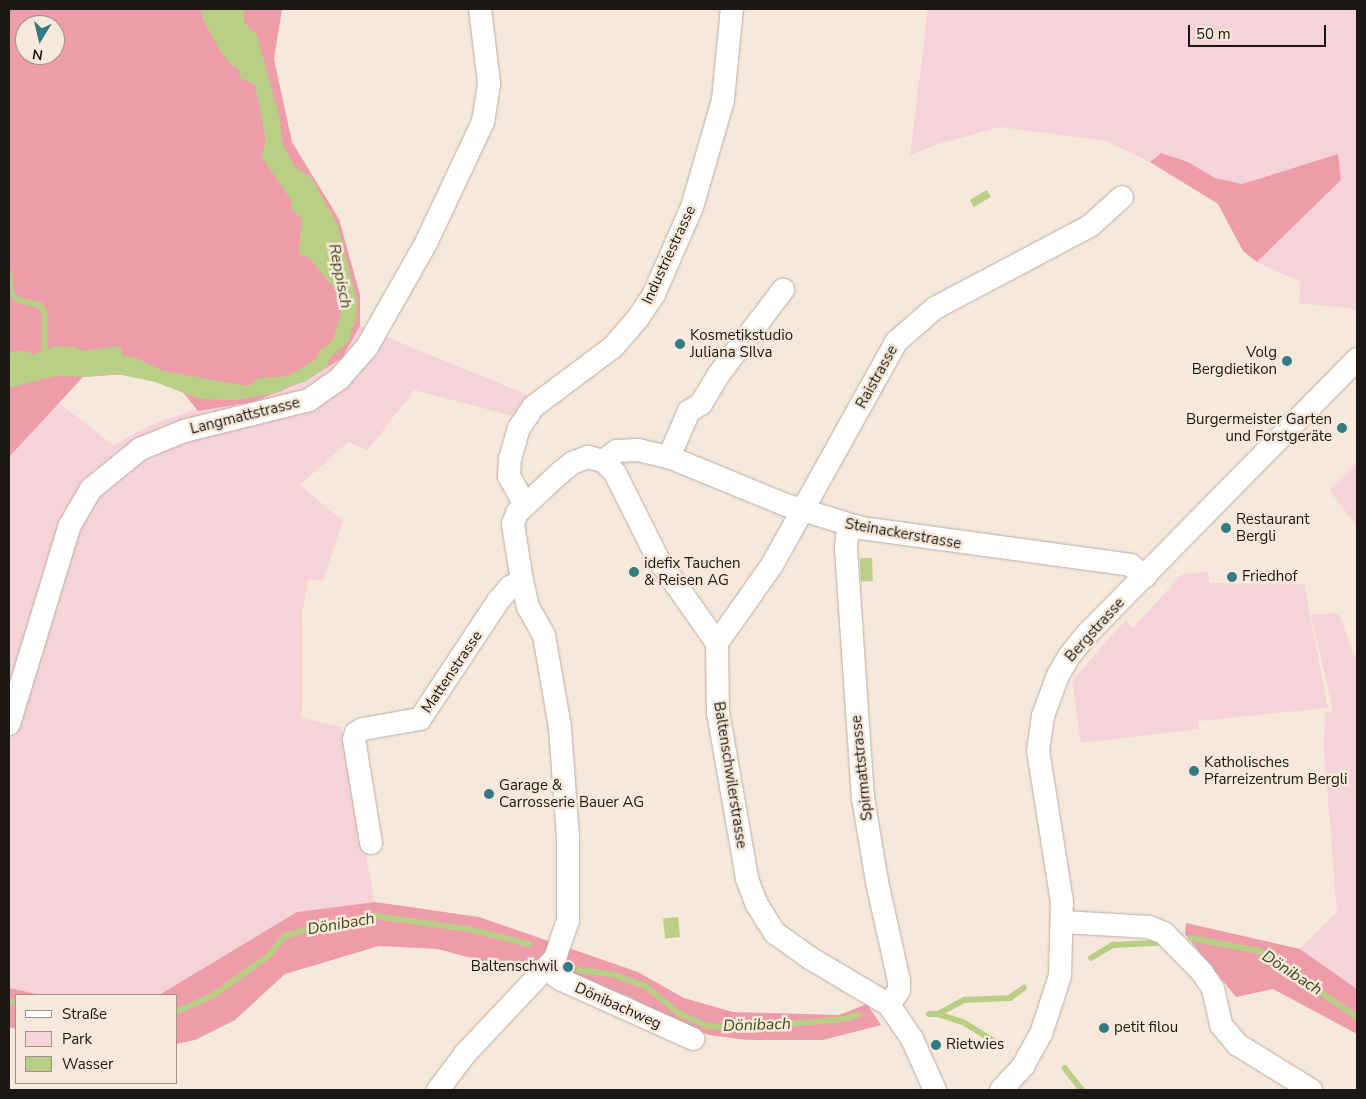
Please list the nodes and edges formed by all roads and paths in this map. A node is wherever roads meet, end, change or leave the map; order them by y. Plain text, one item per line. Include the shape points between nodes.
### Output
1 (480, 9) edge
2 (732, 9) edge
3 (1122, 197) dead end
4 (783, 290) dead end
5 (1357, 359) edge
6 (669, 457) junction
7 (603, 461) junction
8 (525, 505) junction
9 (801, 510) junction
10 (848, 524) junction
11 (1145, 576) junction
12 (522, 581) junction
13 (716, 643) junction
14 (9, 724) edge
15 (371, 843) dead end
16 (1063, 922) junction
17 (546, 969) junction
18 (890, 1005) junction
19 (693, 1039) dead end
20 (438, 1090) edge
21 (934, 1090) edge
22 (1001, 1090) edge
23 (1311, 1090) edge

1 - 14 street, Langmattstrasse via 489,82 483,122 426,243 367,347 340,379 309,400 184,431 140,449 91,489 70,525
2 - 8 street, Industriestrasse via 723,100 692,207 654,294 638,318 613,347 534,407 519,428 509,476
3 - 9 street, Raistrasse via 1090,226 935,308 914,324 896,342
4 - 6 street via 719,374 701,404 689,410
5 - 11 street, Bergstrasse
6 - 7 street, Steinackerstrasse via 638,450 617,451
6 - 9 street, Steinackerstrasse
7 - 8 street via 588,457 572,463
7 - 13 street via 615,473 658,559
8 - 12 street via 513,524
9 - 10 street, Steinackerstrasse
9 - 13 street, Raistrasse via 772,565
10 - 11 street, Steinackerstrasse via 967,545 1130,565
10 - 18 street, Spirmattstrasse via 846,549 862,789 877,882 899,981 899,990
11 - 16 street, Bergstrasse via 1070,655 1053,687 1041,723 1038,762 1060,886
12 - 15 street, Mattenstrasse via 510,587 498,602 420,719 356,733 354,740
12 - 17 street via 528,607 544,635 564,766 568,921 561,946
13 - 18 street, Baltenschwilerstrasse via 718,712 747,879 756,903 775,932 810,958
16 - 22 street, Bergstrasse via 1060,976 1052,1009 1023,1066
16 - 23 street via 1149,927 1164,933 1202,972 1215,996 1221,1025 1238,1045
17 - 19 street, Dönibachweg via 562,980
17 - 20 street via 464,1054
18 - 21 street, Baltenschwilerstrasse via 912,1039

